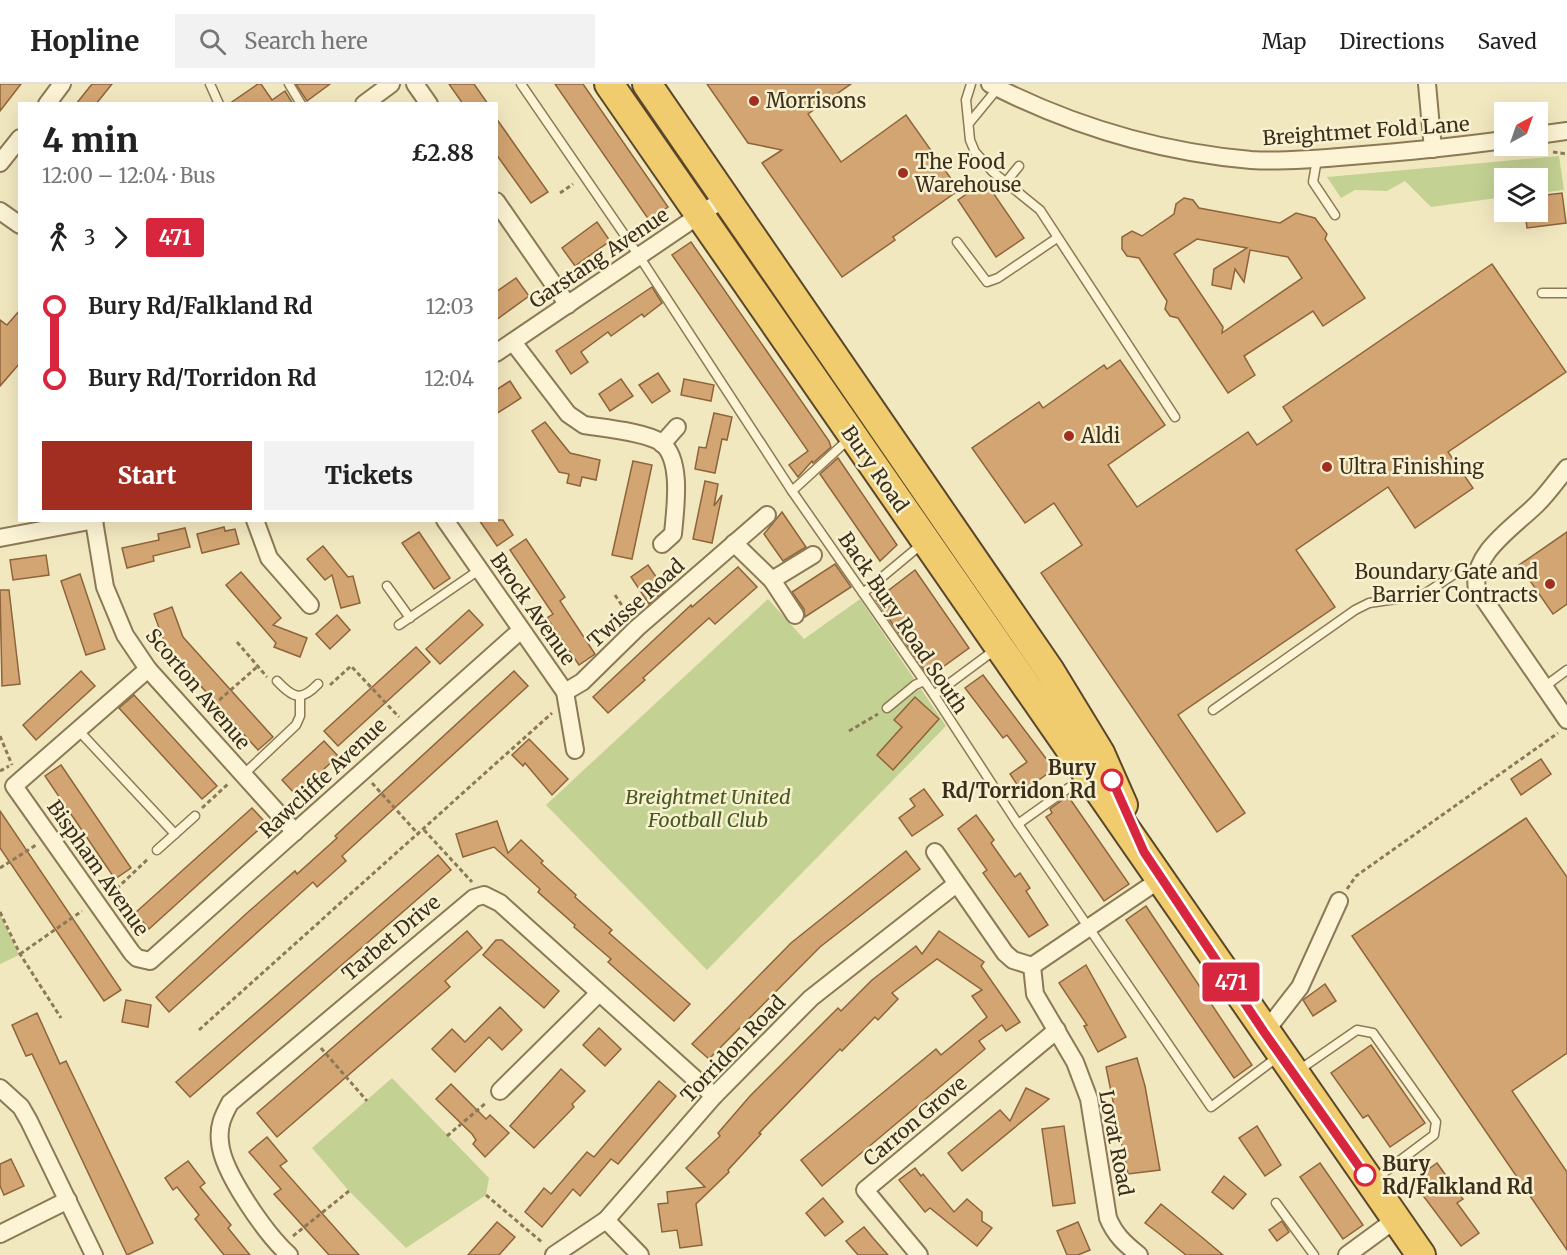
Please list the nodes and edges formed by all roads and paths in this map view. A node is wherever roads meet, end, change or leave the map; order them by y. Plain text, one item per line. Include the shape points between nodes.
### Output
1 (62, 84) edge
2 (210, 84) edge
3 (288, 84) edge
4 (391, 84) edge
5 (415, 84) edge
6 (521, 84) edge
7 (609, 84) edge
8 (647, 84) edge
9 (971, 84) edge
10 (1427, 84) edge
11 (994, 86) edge
12 (48, 102) edge
13 (218, 102) edge
14 (301, 102) edge
15 (367, 102) edge
16 (428, 102) edge
17 (970, 123) junction
18 (1567, 131) edge
19 (1548, 134) edge
20 (18, 140) edge
21 (1494, 141) edge
22 (1433, 149) junction
23 (1317, 159) junction
24 (0, 163) edge
25 (1019, 166) dead end
26 (584, 176) junction
27 (1006, 182) junction
28 (560, 193) dead end
29 (726, 197) junction
30 (498, 204) edge
31 (0, 211) edge
32 (699, 215) junction
33 (1335, 215) dead end
34 (18, 224) edge
35 (1057, 238) junction
36 (957, 242) dead end
37 (639, 256) junction
38 (1542, 293) dead end
39 (1567, 293) edge
40 (568, 305) junction
41 (513, 342) junction
42 (498, 352) edge
43 (1175, 417) dead end
44 (677, 427) dead end
45 (852, 436) junction
46 (662, 444) junction
47 (1567, 468) edge
48 (792, 491) junction
49 (767, 515) dead end
50 (84, 522) edge
51 (89, 522) edge
52 (256, 522) edge
53 (446, 522) edge
54 (0, 538) edge
55 (926, 541) junction
56 (673, 542) dead end
57 (734, 543) junction
58 (813, 555) dead end
59 (1478, 569) junction
60 (479, 570) junction
61 (772, 580) junction
62 (387, 586) dead end
63 (863, 593) junction
64 (615, 595) dead end
65 (310, 605) dead end
66 (795, 615) dead end
67 (410, 618) junction
68 (399, 625) dead end
69 (637, 628) junction
70 (521, 630) junction
71 (237, 642) dead end
72 (999, 647) junction
73 (258, 666) junction
74 (148, 669) junction
75 (1567, 670) edge
76 (277, 681) joint
77 (924, 681) junction
78 (318, 684) dead end
79 (1544, 687) junction
80 (565, 692) junction
81 (934, 695) junction
82 (300, 700) junction
83 (887, 708) joint
84 (1213, 710) dead end
85 (1567, 720) edge
86 (195, 721) junction
87 (1567, 727) edge
88 (408, 728) junction
89 (79, 731) junction
90 (849, 732) dead end
91 (0, 736) edge
92 (575, 750) dead end
93 (12, 765) dead end
94 (362, 772) junction
95 (242, 773) junction
96 (1086, 775) junction
97 (195, 816) joint
98 (1018, 824) junction
99 (424, 830) junction
100 (295, 832) junction
101 (175, 834) junction
102 (419, 835) junction
103 (50, 836) junction
104 (157, 850) joint
105 (935, 852) dead end
106 (1144, 852) junction
107 (0, 868) edge
108 (1162, 878) junction
109 (956, 885) junction
110 (484, 895) junction
111 (1339, 901) joint
112 (97, 904) junction
113 (0, 912) edge
114 (1089, 928) junction
115 (20, 954) junction
116 (155, 958) joint
117 (1032, 966) junction
118 (598, 994) junction
119 (61, 1018) dead end
120 (199, 1030) dead end
121 (1057, 1030) junction
122 (1264, 1032) junction
123 (310, 1035) junction
124 (1287, 1064) junction
125 (0, 1088) edge
126 (500, 1091) joint
127 (714, 1096) junction
128 (367, 1101) dead end
129 (447, 1136) dead end
130 (1371, 1183) junction
131 (349, 1191) dead end
132 (486, 1195) dead end
133 (68, 1200) junction
134 (1276, 1203) dead end
135 (606, 1220) junction
136 (1396, 1220) junction
137 (0, 1234) edge
138 (284, 1251) edge
139 (555, 1254) edge
140 (94, 1255) edge
141 (640, 1255) edge
142 (919, 1255) edge
143 (1139, 1255) edge
144 (1314, 1255) edge
145 (1347, 1255) edge
146 (1421, 1255) edge

1 - 12 street
2 - 13 lane
3 - 14 lane
4 - 15 street
5 - 16 street
6 - 26 lane, Back Bury Road South
7 - 32 highway, Bury Road
8 - 29 highway, Bury Road
9 - 17 lane via 966,100
10 - 22 street
11 - 17 lane
11 - 23 street, Breightmet Fold Lane via 1072,120 1181,152 1253,160
17 - 27 lane via 975,152
18 - 19 street
20 - 24 street
21 - 22 street, Breightmet Fold Lane
22 - 23 street, Breightmet Fold Lane
23 - 33 lane via 1313,182
25 - 27 lane
26 - 28 path
26 - 37 lane, Back Bury Road South
27 - 35 lane via 1040,210
29 - 32 street, Garstang Avenue
29 - 106 highway, Bury Road via 1050,671 1100,753
30 - 40 street
31 - 34 street
32 - 37 street, Garstang Avenue
32 - 45 highway, Bury Road
35 - 36 lane via 987,282
35 - 43 lane
37 - 40 street, Garstang Avenue
37 - 48 lane, Back Bury Road South
38 - 39 lane
40 - 41 street, Garstang Avenue
41 - 42 street, Garstang Avenue
41 - 46 street via 576,420 652,438
44 - 46 street
45 - 48 lane
45 - 55 highway, Bury Road
46 - 56 street via 677,481
47 - 59 street via 1539,502 1491,548
48 - 63 lane, Back Bury Road South
49 - 57 street, Twisse Road
50 - 54 street
51 - 74 street, Scorton Avenue via 105,587 125,635
52 - 65 street via 269,558
53 - 60 street, Brock Avenue
55 - 63 lane
55 - 72 highway, Bury Road
57 - 61 street
57 - 69 street, Twisse Road
58 - 61 street
59 - 79 street via 1478,589
59 - 84 lane via 1459,571 1423,595 1369,603 1354,610
60 - 67 lane
60 - 70 street, Brock Avenue
61 - 66 street
62 - 67 lane
63 - 77 lane, Back Bury Road South
64 - 69 path
67 - 68 lane
69 - 80 street, Twisse Road via 582,682
70 - 80 street, Brock Avenue
70 - 88 street, Rawcliffe Avenue
71 - 73 path
72 - 81 lane
72 - 96 highway, Bury Road
73 - 76 path
73 - 86 path
74 - 86 street, Scorton Avenue
74 - 89 street
75 - 79 lane
76 - 82 lane
77 - 81 lane, Back Bury Road South
77 - 83 lane
78 - 82 lane
79 - 85 street
80 - 92 street, Brock Avenue via 580,727
80 - 99 path via 559,706
81 - 98 lane, Back Bury Road South
82 - 88 path via 315,698 351,666
82 - 95 lane via 300,716 290,733
83 - 90 path
86 - 95 street, Scorton Avenue
87 - 111 path via 1356,876
88 - 94 street, Rawcliffe Avenue
89 - 101 lane
89 - 103 street, Bispham Avenue via 14,786
91 - 93 path
94 - 100 street, Rawcliffe Avenue
94 - 102 path
95 - 97 path
95 - 100 street, Scorton Avenue
96 - 98 lane
96 - 106 highway, Bury Road
97 - 101 lane
98 - 114 lane, Back Bury Road South
99 - 102 path
99 - 110 path
100 - 116 street, Rawcliffe Avenue
101 - 104 lane
102 - 120 path
103 - 107 path
103 - 112 street, Bispham Avenue
104 - 112 path
105 - 109 street
106 - 108 highway, Bury Road
108 - 114 street
108 - 122 highway, Bury Road
109 - 117 street via 1005,953
109 - 127 street, Torridon Road via 811,998
110 - 118 street via 500,903
110 - 123 street, Tarbet Drive via 466,902
111 - 122 street via 1300,987
112 - 115 path
112 - 116 street, Bispham Avenue via 137,958
113 - 115 path
114 - 117 street
114 - 124 lane, Back Bury Road South via 1211,1107
115 - 119 path
117 - 121 street, Lovat Road via 1035,994
118 - 126 street
118 - 127 street
121 - 142 street, Carron Grove via 865,1190
121 - 143 street, Lovat Road via 1089,1099 1108,1218 1117,1236
122 - 124 highway, Bury Road
123 - 128 path
123 - 138 street, Tarbet Drive via 231,1103 221,1118 219,1143 233,1178
124 - 130 highway, Bury Road
124 - 130 lane via 1357,1030 1373,1033 1436,1122 1434,1136
125 - 133 street via 21,1107
126 - 129 path
127 - 135 street, Torridon Road
130 - 136 highway, Bury Road
131 - 138 path
132 - 139 path
133 - 137 street
133 - 140 street
134 - 144 lane
135 - 139 street, Torridon Road
135 - 141 street
136 - 145 street
136 - 146 highway, Bury Road

